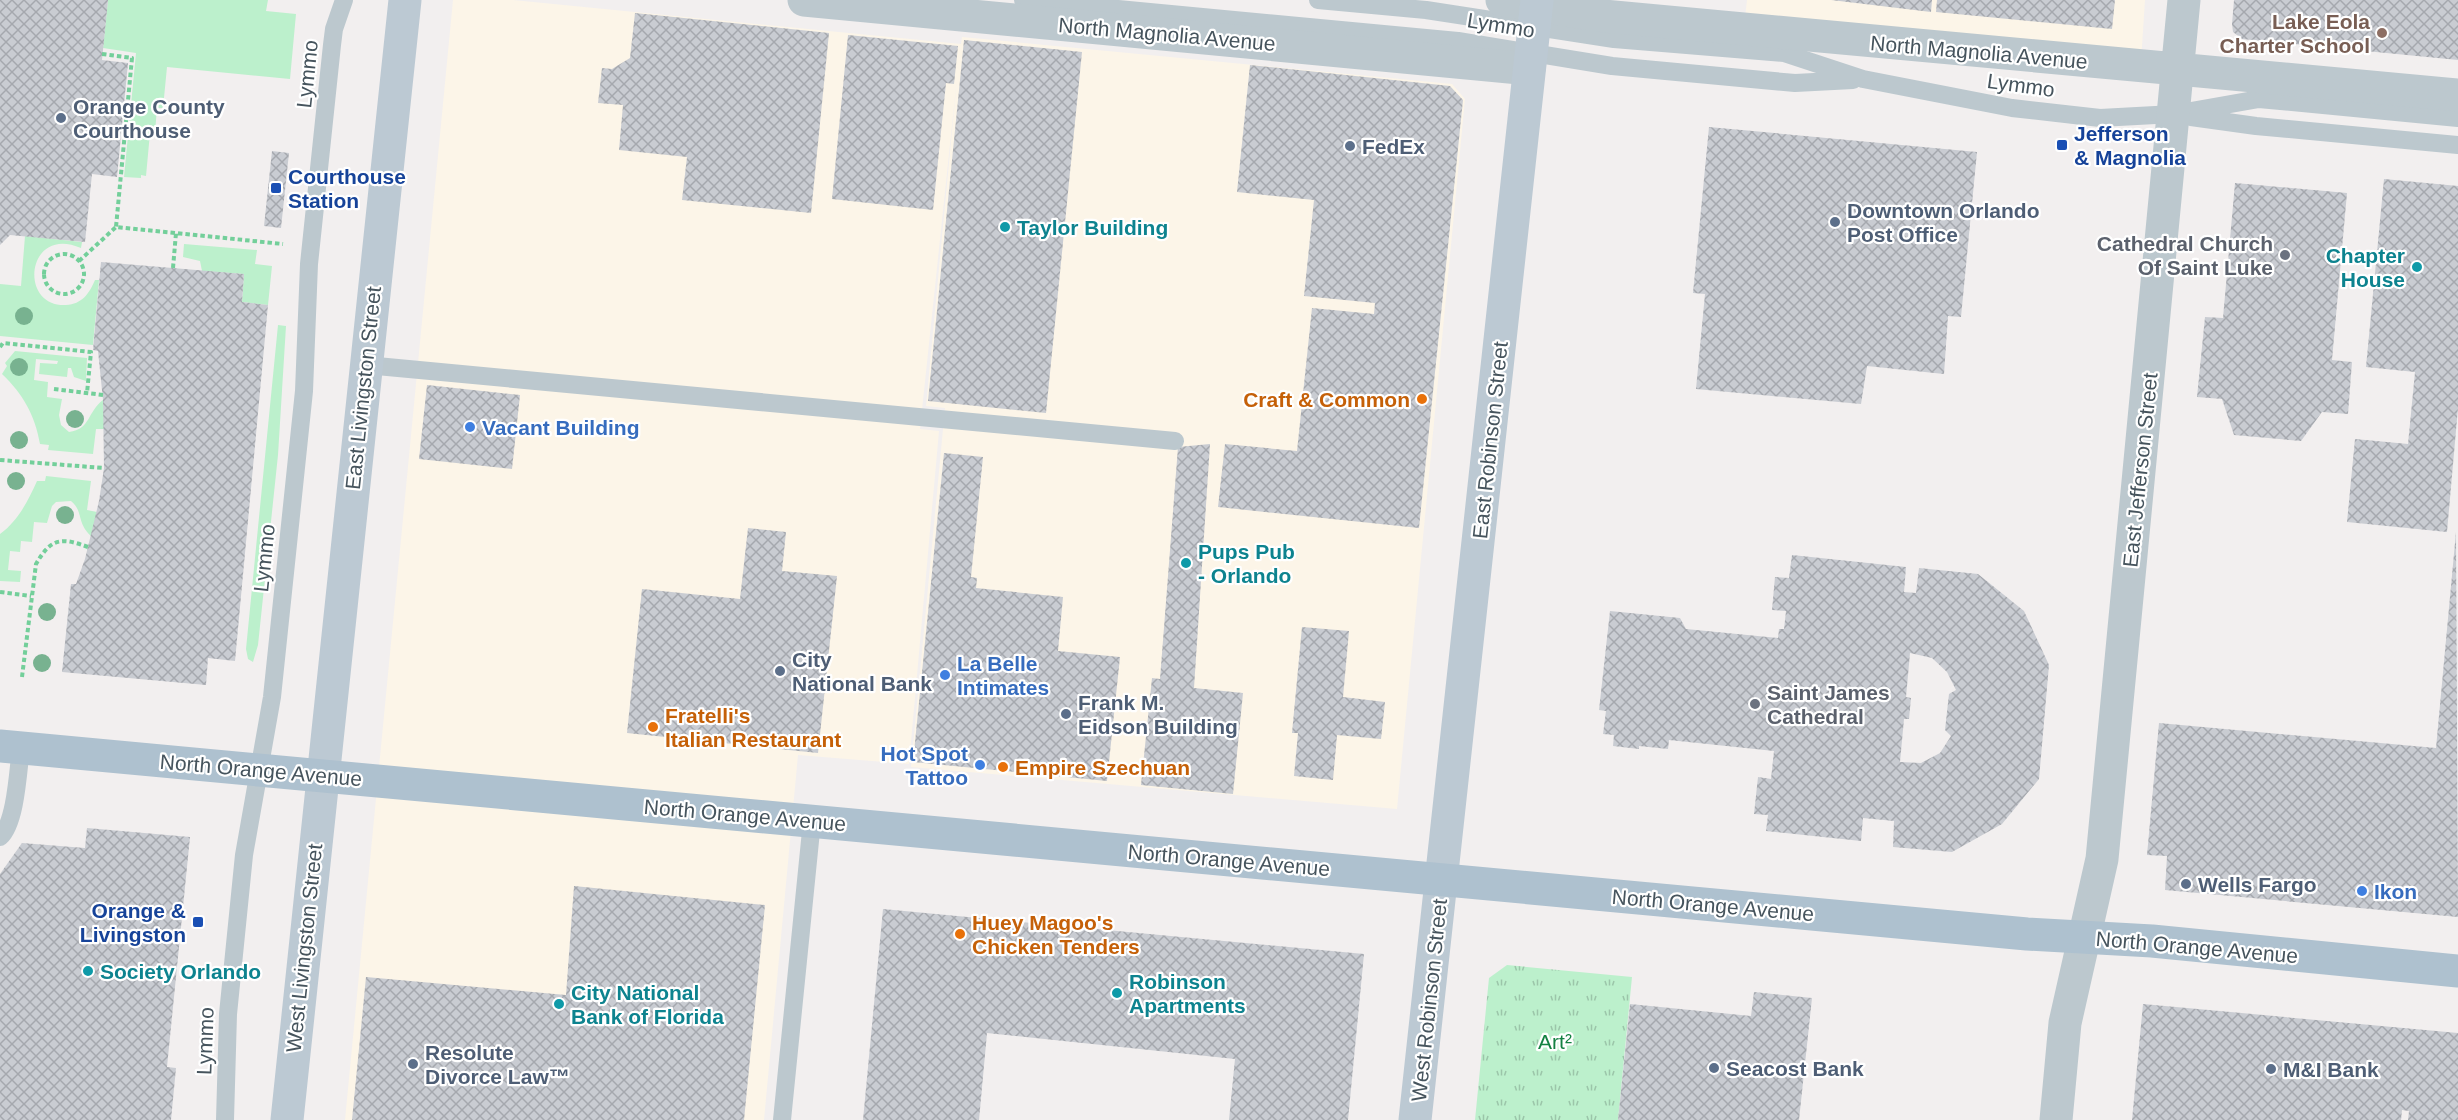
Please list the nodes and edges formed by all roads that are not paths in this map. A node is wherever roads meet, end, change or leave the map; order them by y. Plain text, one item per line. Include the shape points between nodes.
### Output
1 (344, 0) edge
2 (405, 0) edge
3 (804, 0) edge
4 (1023, 0) edge
5 (1318, 0) edge
6 (1502, 0) edge
7 (2184, 0) edge
8 (1533, 31) edge
9 (2178, 71) junction
10 (1863, 80) junction
11 (2458, 95) edge
12 (2174, 114) junction
13 (2458, 118) edge
14 (2458, 146) edge
15 (366, 365) junction
16 (1175, 441) dead end
17 (11, 747) edge
18 (259, 770) junction
19 (322, 776) junction
20 (812, 821) junction
21 (0, 837) edge
22 (1442, 880) junction
23 (2085, 938) junction
24 (2458, 971) edge
25 (225, 1120) edge
26 (287, 1120) edge
27 (782, 1120) edge
28 (1415, 1120) edge
29 (2056, 1120) edge

1 - 18 lane, Lymmo via 332,45 309,264 304,391 272,697
2 - 15 street, East Livingston Street
3 - 8 street, North Magnolia Avenue
4 - 8 lane, Lymmo via 1458,41
5 - 8 lane, Lymmo via 1426,10
6 - 8 street, North Magnolia Avenue
7 - 9 street, East Jefferson Street
8 - 9 street, North Magnolia Avenue via 1604,16
8 - 10 lane, Lymmo via 1784,53
8 - 10 lane, Lymmo via 1612,66 1795,83
8 - 22 street, East Robinson Street
9 - 11 street, North Magnolia Avenue
9 - 12 street, East Jefferson Street
10 - 12 lane, Lymmo via 2012,108 2100,118
12 - 13 lane, Lymmo via 2259,99
12 - 14 lane, Lymmo
12 - 23 street, East Jefferson Street via 2102,859
15 - 16 lane
15 - 19 street, East Livingston Street
17 - 18 main road, North Orange Avenue
17 - 21 lane via 11,816
18 - 19 main road, North Orange Avenue
18 - 25 lane, Lymmo via 244,855 228,1014
19 - 20 main road, North Orange Avenue
19 - 26 street, West Livingston Street
20 - 22 main road, North Orange Avenue
20 - 27 lane
22 - 23 main road, North Orange Avenue
22 - 28 street, West Robinson Street
23 - 24 main road, North Orange Avenue
23 - 29 street, East Jefferson Street via 2065,1023

